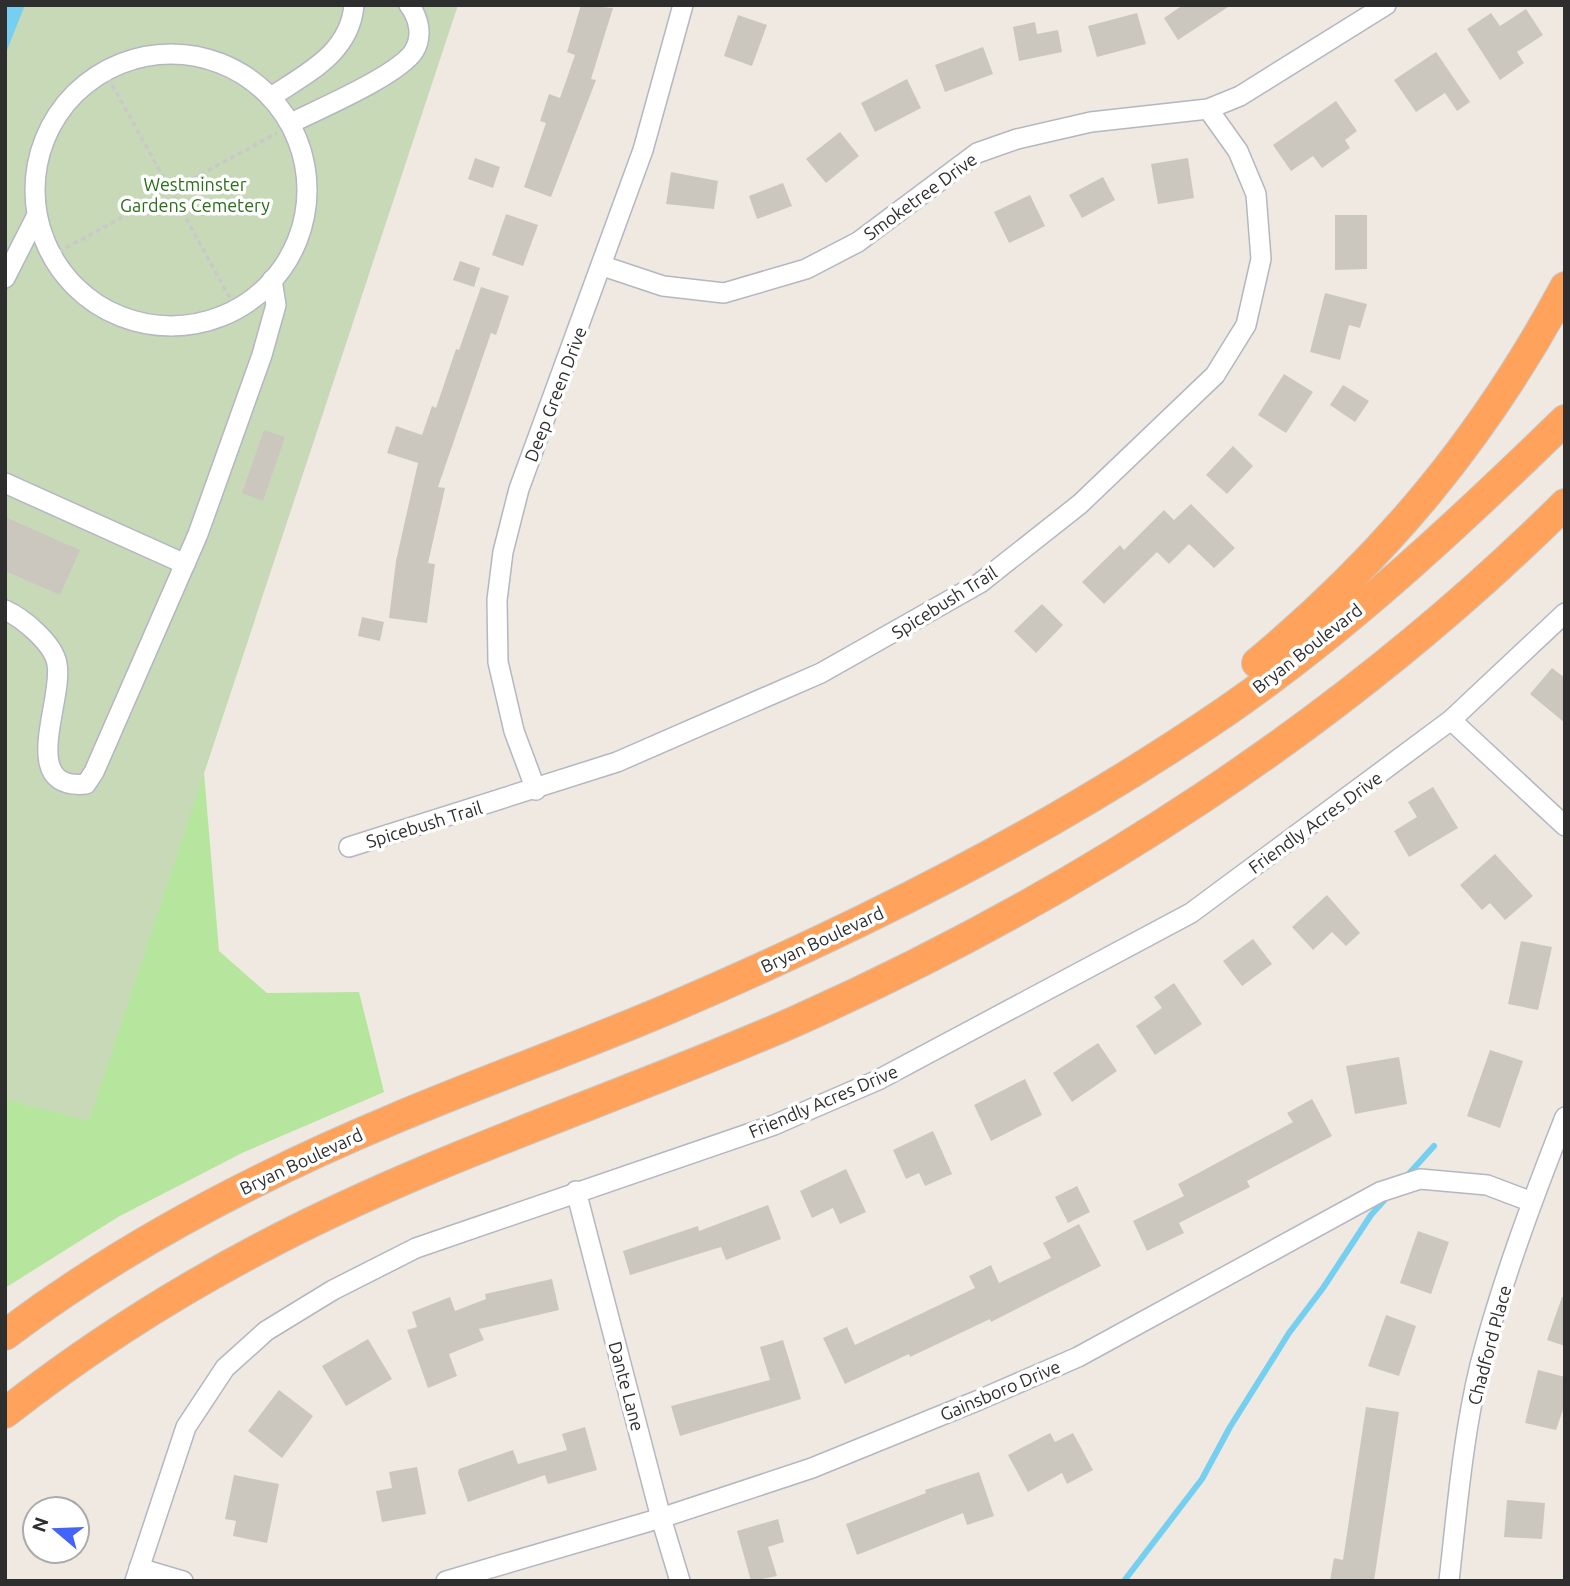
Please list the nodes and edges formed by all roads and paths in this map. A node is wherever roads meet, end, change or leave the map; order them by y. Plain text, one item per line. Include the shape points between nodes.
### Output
1 (354, 5) edge
2 (409, 5) edge
3 (683, 5) edge
4 (1386, 5) edge
5 (104, 69) junction
6 (271, 97) junction
7 (1208, 109) junction
8 (292, 124) junction
9 (172, 190) junction
10 (36, 217) junction
11 (51, 256) junction
12 (603, 266) junction
13 (5, 278) edge
14 (272, 280) junction
15 (1565, 287) edge
16 (236, 309) junction
17 (1565, 420) edge
18 (5, 483) edge
19 (1565, 504) edge
20 (185, 564) junction
21 (5, 610) edge
22 (1565, 613) edge
23 (1451, 720) junction
24 (536, 790) junction
25 (1070, 810) junction
26 (1565, 826) edge
27 (349, 846) dead end
28 (1565, 1117) edge
29 (576, 1191) junction
30 (1532, 1202) junction
31 (5, 1335) edge
32 (5, 1413) edge
33 (661, 1518) junction
34 (137, 1575) edge
35 (183, 1581) edge
36 (446, 1581) edge
37 (680, 1581) edge
38 (1449, 1581) edge

1 - 6 street via 343,43
2 - 8 street via 418,19 419,40 413,53 390,72
3 - 12 street, Deep Green Drive via 643,150
4 - 7 street, Smoketree Drive via 1240,96
5 - 6 street via 145,55 188,53 229,65
5 - 9 path
5 - 10 street via 71,96 47,132 35,174
6 - 8 street
7 - 12 street, Smoketree Drive via 1091,122 977,153 858,242 807,269 724,293 663,286
7 - 24 street, Spicebush Trail via 1238,151 1256,194 1261,259 1246,325 1215,375 1080,505 981,583 821,673 617,762
8 - 9 path
8 - 14 street via 307,168 306,215 289,259
9 - 11 path
9 - 16 path
10 - 11 street
10 - 13 street
11 - 16 street via 84,297 125,320 172,328 218,319
12 - 24 street, Deep Green Drive via 519,489 503,552 497,600 498,662 514,731
14 - 16 street via 259,296
14 - 20 street via 276,305 262,355
15 - 25 highway via 1482,423 1377,554 1253,667 1136,749
17 - 25 highway, Bryan Boulevard via 1331,631 1226,711
18 - 20 street
19 - 32 highway via 1484,580 1326,710 1176,815 1022,908 795,1021 465,1154 276,1240 153,1309
20 - 21 street via 86,784 71,785 56,777 47,758 57,662 43,639
22 - 23 street, Friendly Acres Drive
23 - 26 street
23 - 29 street, Friendly Acres Drive via 1191,913 878,1080 774,1125
24 - 27 street, Spicebush Trail
25 - 31 highway, Bryan Boulevard via 878,914 666,1010 395,1118 256,1181 115,1260
28 - 30 street, Chadford Place
29 - 33 street, Dante Lane
29 - 34 street, Friendly Acres Drive via 416,1248 266,1331 225,1368 186,1427
30 - 33 street, Gainsboro Drive via 1487,1185 1420,1179 1380,1192 1078,1357 812,1468
30 - 38 street, Chadford Place via 1481,1364 1465,1439
33 - 36 street, Gainsboro Drive
33 - 37 street, Dante Lane
34 - 35 street

